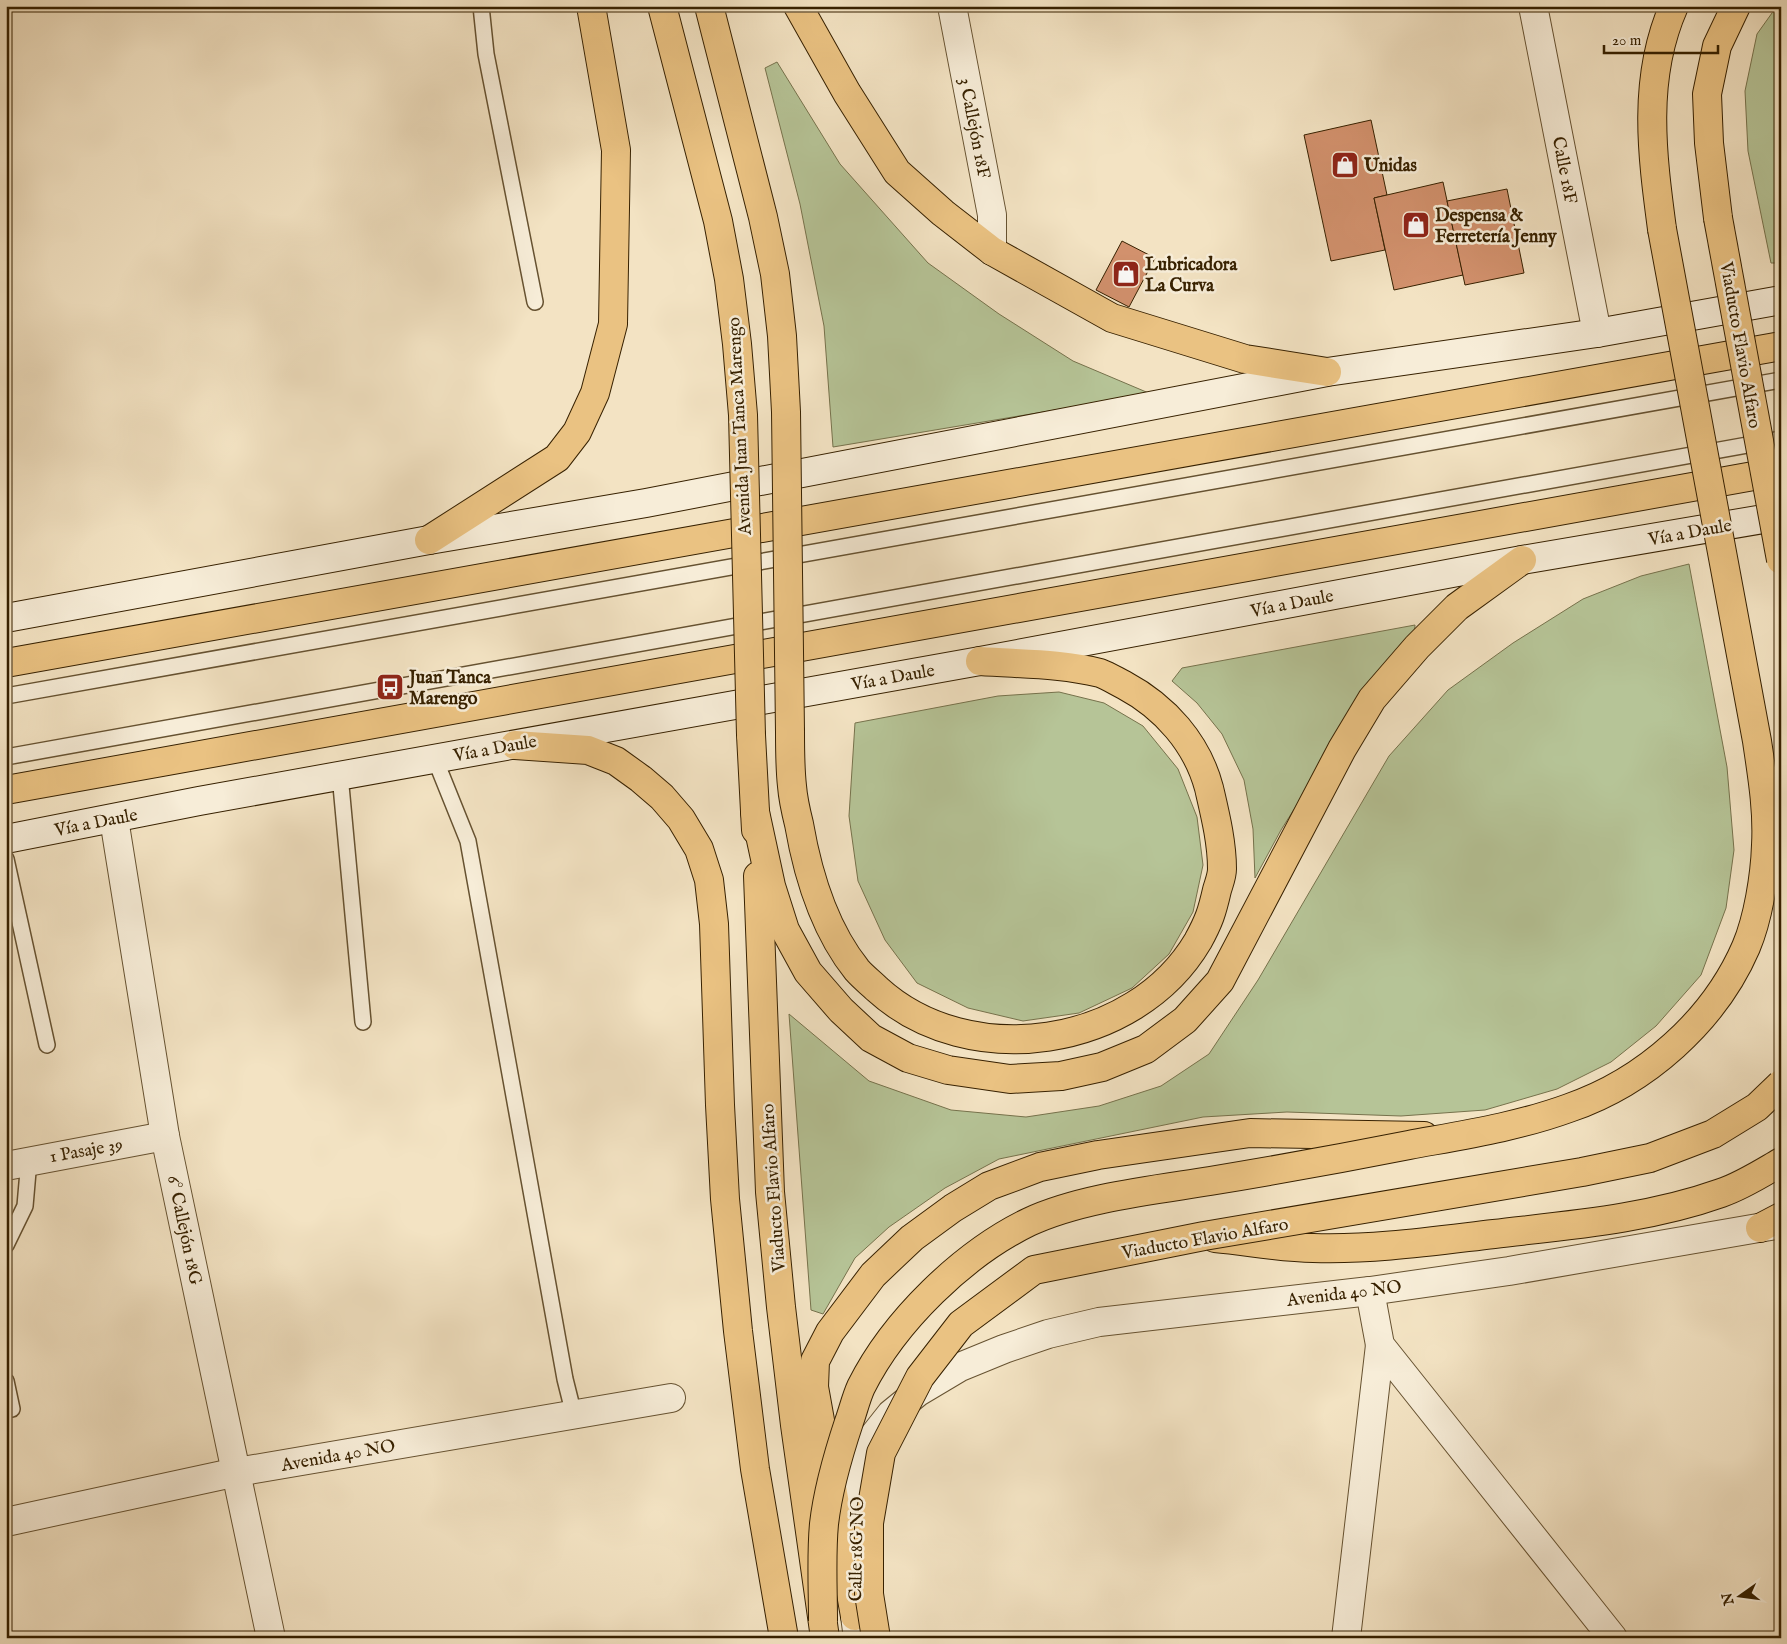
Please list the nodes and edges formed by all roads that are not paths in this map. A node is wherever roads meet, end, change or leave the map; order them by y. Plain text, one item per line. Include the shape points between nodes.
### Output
1 (481, 6) edge
2 (591, 6) edge
3 (662, 6) edge
4 (709, 6) edge
5 (798, 6) edge
6 (952, 6) edge
7 (1534, 6) edge
8 (1674, 6) edge
9 (1736, 6) edge
10 (992, 251) junction
11 (1781, 300) edge
12 (535, 302) dead end
13 (1597, 333) junction
14 (1781, 346) edge
15 (1327, 372) junction
16 (1781, 380) edge
17 (1781, 439) edge
18 (1781, 471) edge
19 (1781, 516) edge
20 (429, 540) junction
21 (1522, 560) junction
22 (1781, 560) edge
23 (6, 618) edge
24 (980, 662) junction
25 (6, 663) edge
26 (6, 696) edge
27 (750, 735) joint
28 (514, 745) junction
29 (6, 757) edge
30 (435, 759) junction
31 (340, 776) junction
32 (6, 790) edge
33 (755, 812) junction
34 (114, 819) junction
35 (6, 839) edge
36 (6, 858) edge
37 (363, 1022) dead end
38 (47, 1045) dead end
39 (1781, 1084) edge
40 (166, 1136) junction
41 (1455, 1137) junction
42 (1781, 1162) edge
43 (18, 1163) edge
44 (1774, 1223) edge
45 (1204, 1236) junction
46 (6, 1245) edge
47 (1370, 1290) junction
48 (1380, 1344) junction
49 (6, 1381) edge
50 (918, 1392) joint
51 (671, 1398) dead end
52 (12, 1409) dead end
53 (574, 1415) junction
54 (237, 1472) junction
55 (6, 1522) edge
56 (857, 1627) edge
57 (824, 1629) edge
58 (271, 1638) edge
59 (784, 1638) edge
60 (876, 1638) edge
61 (1346, 1638) edge
62 (1614, 1638) edge

1 - 12 lane via 486,54
2 - 20 main road via 616,150 613,324 595,393 577,432 557,458
3 - 27 main road, Avenida Juan Tanca Marengo, bridge via 718,221 737,344 742,415
4 - 24 main road, bridge via 775,274 786,412 792,786 814,891 832,932 858,972 891,1002 922,1020 965,1034 1006,1039 1048,1038 1087,1028 1126,1012 1163,985 1188,957 1210,919 1222,870 1217,819 1204,772 1186,739 1168,715 1141,694 1102,674 1057,666
5 - 10 main road via 897,172
6 - 10 street, 3 Callejón 18F via 992,215
7 - 13 street, Calle 18F
8 - 41 main road, bridge via 1665,28 1653,84 1652,154 1662,229 1765,796 1766,845 1760,897 1747,945 1728,982 1678,1043 1608,1092 1571,1108
9 - 22 main road, Viaducto Flavio Alfaro, bridge via 1717,46 1707,94 1710,143 1718,218
10 - 15 main road via 1112,318 1245,359
11 - 13 street
13 - 15 street
14 - 25 main road
15 - 20 street via 646,503
16 - 26 lane
17 - 29 lane
18 - 32 main road
19 - 21 street, Vía a Daule
20 - 23 street
21 - 24 street, Vía a Daule
21 - 33 main road via 1457,607 1372,699 1342,749 1220,981 1185,1020 1146,1049 1102,1067 1061,1076 1010,1079 948,1070 908,1058 871,1038 840,1010 808,972 785,930 771,886
24 - 28 street, Vía a Daule
27 - 33 main road, Viaducto Flavio Alfaro
28 - 30 street, Vía a Daule
28 - 59 main road via 588,750 616,761 662,797 681,819 699,849 709,880 714,924 725,1190 738,1331 755,1469
30 - 31 street, Vía a Daule
30 - 53 lane via 468,841
31 - 34 street, Vía a Daule
31 - 37 lane
33 - 57 main road, Viaducto Flavio Alfaro, bridge via 770,1192 795,1425
34 - 35 street, Vía a Daule
34 - 40 street, 6° Callejón 18G
36 - 38 lane
39 - 45 main road, Viaducto Flavio Alfaro, bridge via 1757,1108 1713,1134 1650,1158
40 - 43 street, 1 Pasaje 39
40 - 54 street, 6° Callejón 18G
41 - 56 main road, bridge via 1250,1133 1098,1155 1040,1167 989,1186 912,1238 873,1274 830,1332 815,1361 814,1387
41 - 57 main road, bridge via 1076,1206 1031,1221 967,1261 934,1290 906,1322 883,1350 860,1389 834,1470 824,1525
42 - 45 main road, bridge via 1722,1193 1669,1208 1595,1222 1372,1246 1312,1248
43 - 46 lane via 25,1206
44 - 47 street, Avenida 40 NO via 1509,1271
45 - 60 main road, Viaducto Flavio Alfaro, bridge via 1034,1270 961,1324 920,1377 881,1454 869,1523 868,1594
47 - 48 street
47 - 50 street, Avenida 40 NO via 1099,1322 1004,1349 960,1367
48 - 61 street
48 - 62 street
49 - 52 lane
50 - 56 street, Calle 18G NO via 892,1414 872,1438 860,1473 854,1510
51 - 53 street, Avenida 40 NO
53 - 54 street, Avenida 40 NO
54 - 55 street, Avenida 40 NO
54 - 58 street, 6° Callejón 18G

